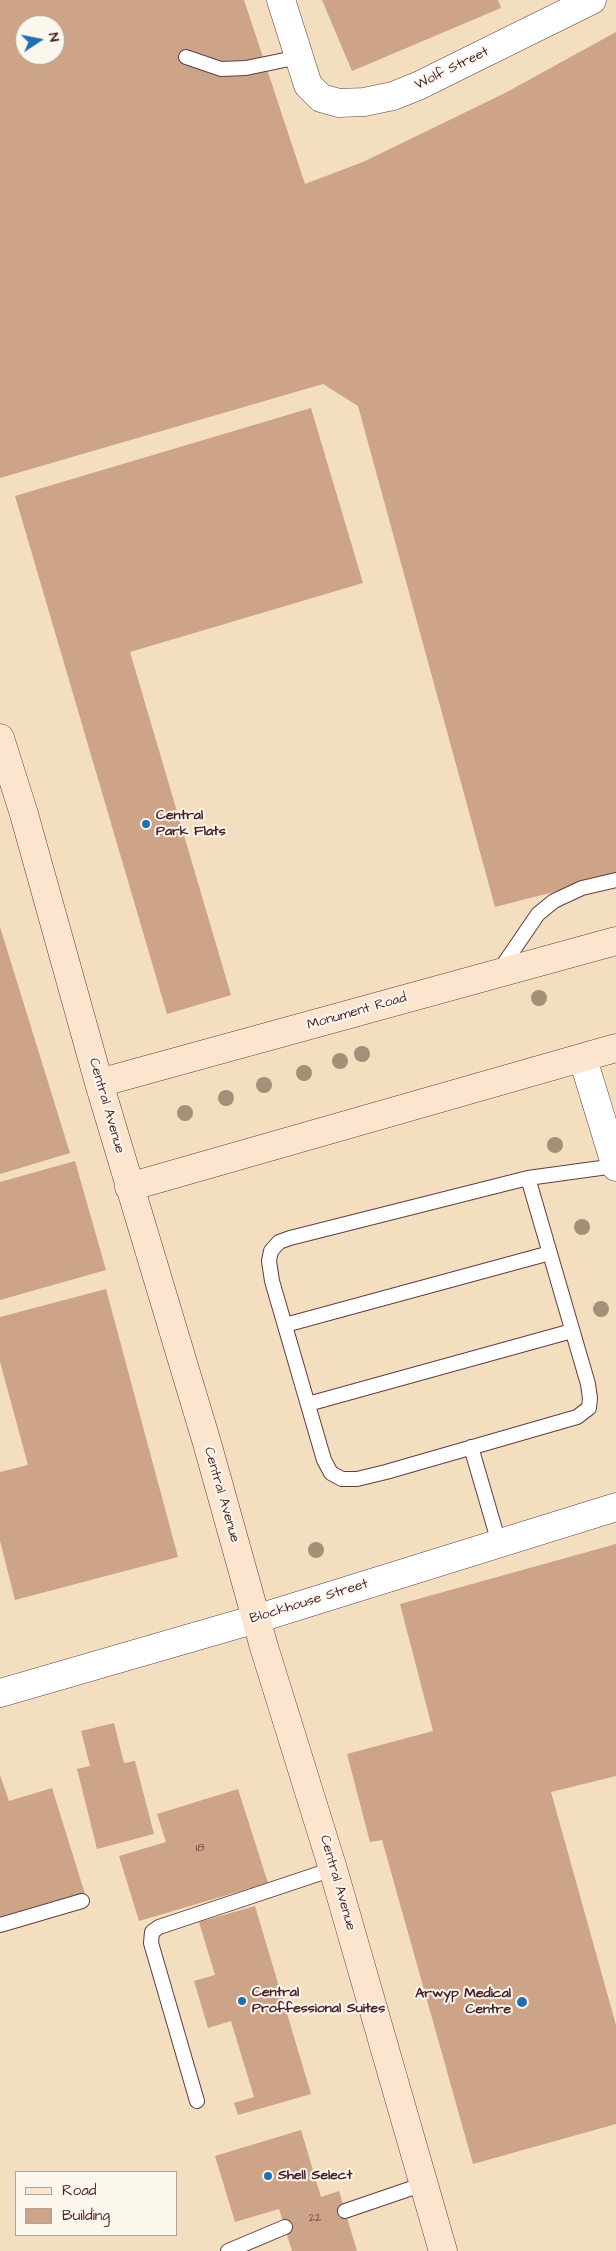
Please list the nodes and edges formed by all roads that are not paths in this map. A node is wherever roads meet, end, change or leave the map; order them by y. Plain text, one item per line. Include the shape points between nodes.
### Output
1 (281, 0) edge
2 (592, 0) edge
3 (186, 57) dead end
4 (299, 57) junction
5 (0, 738) edge
6 (616, 880) edge
7 (616, 941) edge
8 (499, 972) junction
9 (616, 1048) edge
10 (583, 1059) junction
11 (98, 1083) junction
12 (616, 1167) edge
13 (528, 1178) junction
14 (129, 1187) junction
15 (550, 1253) junction
16 (285, 1325) junction
17 (572, 1331) junction
18 (308, 1404) junction
19 (471, 1447) junction
20 (616, 1507) edge
21 (499, 1543) junction
22 (256, 1619) junction
23 (0, 1694) edge
24 (334, 1869) junction
25 (82, 1901) dead end
26 (0, 1925) edge
27 (197, 2101) dead end
28 (424, 2184) junction
29 (345, 2211) dead end
30 (285, 2227) dead end
31 (228, 2251) edge
32 (443, 2251) edge

1 - 4 street
2 - 4 street, Wolf Street via 418,86 364,102 338,103 322,98 308,85
3 - 4 lane via 221,69 246,68
5 - 11 main road, Central Avenue
6 - 8 lane via 582,888 554,901 538,914
7 - 8 main road, Monument Road
8 - 11 main road, Monument Road
9 - 10 main road
10 - 12 street
10 - 14 main road
11 - 14 main road, Central Avenue
12 - 13 lane
13 - 15 lane
13 - 16 lane via 279,1242 268,1261
14 - 22 main road, Central Avenue via 207,1443
15 - 16 lane
15 - 17 lane
16 - 18 lane
17 - 18 lane
17 - 19 lane via 590,1398 585,1413
18 - 19 lane via 324,1460 331,1473 342,1479 357,1479
19 - 21 lane
20 - 21 street, Blockhouse Street
21 - 22 street, Blockhouse Street
22 - 23 street, Blockhouse Street
22 - 24 main road, Central Avenue
24 - 27 lane via 152,1932 151,1943
24 - 28 main road, Central Avenue
25 - 26 lane
28 - 29 lane
28 - 32 main road, Central Avenue
30 - 31 lane

